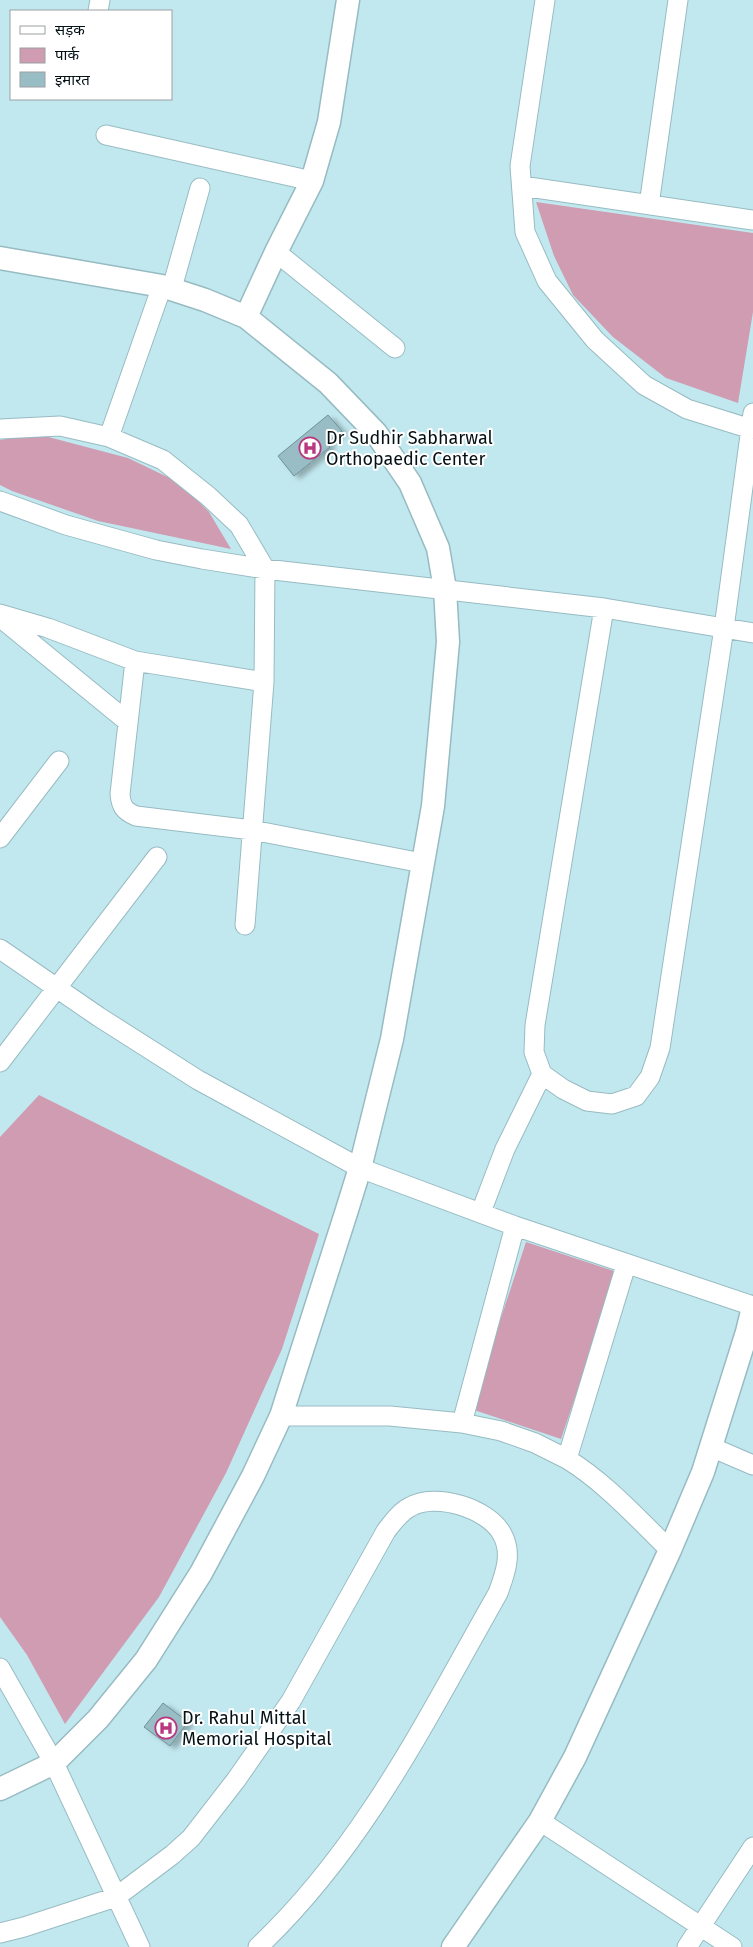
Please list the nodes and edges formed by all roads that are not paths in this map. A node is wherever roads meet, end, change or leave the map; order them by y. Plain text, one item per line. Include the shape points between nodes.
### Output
1 (348, 0) edge
2 (545, 0) edge
3 (678, 0) edge
4 (106, 135) dead end
5 (312, 182) junction
6 (522, 186) junction
7 (200, 188) dead end
8 (649, 205) junction
9 (753, 220) edge
10 (276, 252) junction
11 (0, 258) edge
12 (167, 287) junction
13 (246, 317) junction
14 (396, 348) dead end
15 (752, 421) edge
16 (0, 429) edge
17 (109, 437) junction
18 (0, 501) edge
19 (265, 569) junction
20 (445, 589) junction
21 (604, 608) junction
22 (0, 615) edge
23 (724, 628) junction
24 (753, 632) edge
25 (135, 661) junction
26 (264, 682) junction
27 (128, 722) junction
28 (59, 761) dead end
29 (252, 830) junction
30 (0, 838) edge
31 (157, 856) dead end
32 (422, 863) junction
33 (245, 925) dead end
34 (0, 949) edge
35 (56, 987) junction
36 (0, 1062) edge
37 (542, 1074) junction
38 (360, 1168) junction
39 (481, 1212) junction
40 (515, 1226) junction
41 (626, 1264) junction
42 (753, 1306) edge
43 (281, 1416) junction
44 (462, 1423) junction
45 (711, 1447) junction
46 (567, 1459) junction
47 (753, 1465) edge
48 (670, 1550) junction
49 (0, 1668) edge
50 (54, 1763) junction
51 (0, 1789) edge
52 (540, 1820) junction
53 (753, 1847) edge
54 (116, 1898) junction
55 (702, 1926) junction
56 (0, 1933) edge
57 (140, 1947) edge
58 (258, 1947) edge
59 (453, 1947) edge
60 (687, 1947) edge
61 (732, 1947) edge

1 - 5 street via 329,122
2 - 6 street via 520,166
3 - 8 street
4 - 5 street
5 - 10 street
6 - 8 street
6 - 15 street via 525,232 547,281 595,340 644,385 687,409
7 - 12 street
8 - 9 street
10 - 13 street
10 - 14 street
11 - 12 street
12 - 13 street
12 - 17 street
13 - 20 street via 328,383 376,433 410,484 438,548
15 - 23 street
16 - 17 street via 60,426
17 - 19 street via 163,460 208,496 239,525
18 - 19 street via 156,550
19 - 20 street
19 - 26 street
20 - 21 street
20 - 32 street via 448,642 433,806
21 - 23 street
21 - 37 street via 535,1026 534,1052
22 - 25 street via 48,628
22 - 27 street
23 - 24 street
23 - 37 street via 660,1048 650,1077 636,1096 612,1104 587,1101
25 - 26 street
25 - 27 street
26 - 29 street
27 - 29 street via 120,794 121,804 128,813
28 - 30 street
29 - 32 street
29 - 33 street
31 - 35 street
32 - 38 street via 392,1039
34 - 35 street
35 - 36 street
35 - 38 street via 198,1080
37 - 39 street via 505,1149
38 - 39 street
38 - 43 street
39 - 40 street
40 - 41 street
40 - 44 street
41 - 42 street
41 - 46 street
42 - 45 street
43 - 44 street via 390,1416
43 - 50 street via 201,1572 146,1660 98,1719
44 - 46 street via 501,1431
45 - 47 street
45 - 48 street
46 - 48 street via 594,1477
48 - 52 street via 576,1757
49 - 50 street
50 - 51 street
50 - 54 street
52 - 55 street
52 - 59 street
53 - 55 street
54 - 56 street
54 - 57 street
54 - 58 street via 191,1838 232,1786 291,1701 394,1519 411,1506 430,1501 459,1503 478,1511 502,1534 507,1552 507,1569 498,1592 408,1753 360,1829 300,1905
55 - 60 street
55 - 61 street

